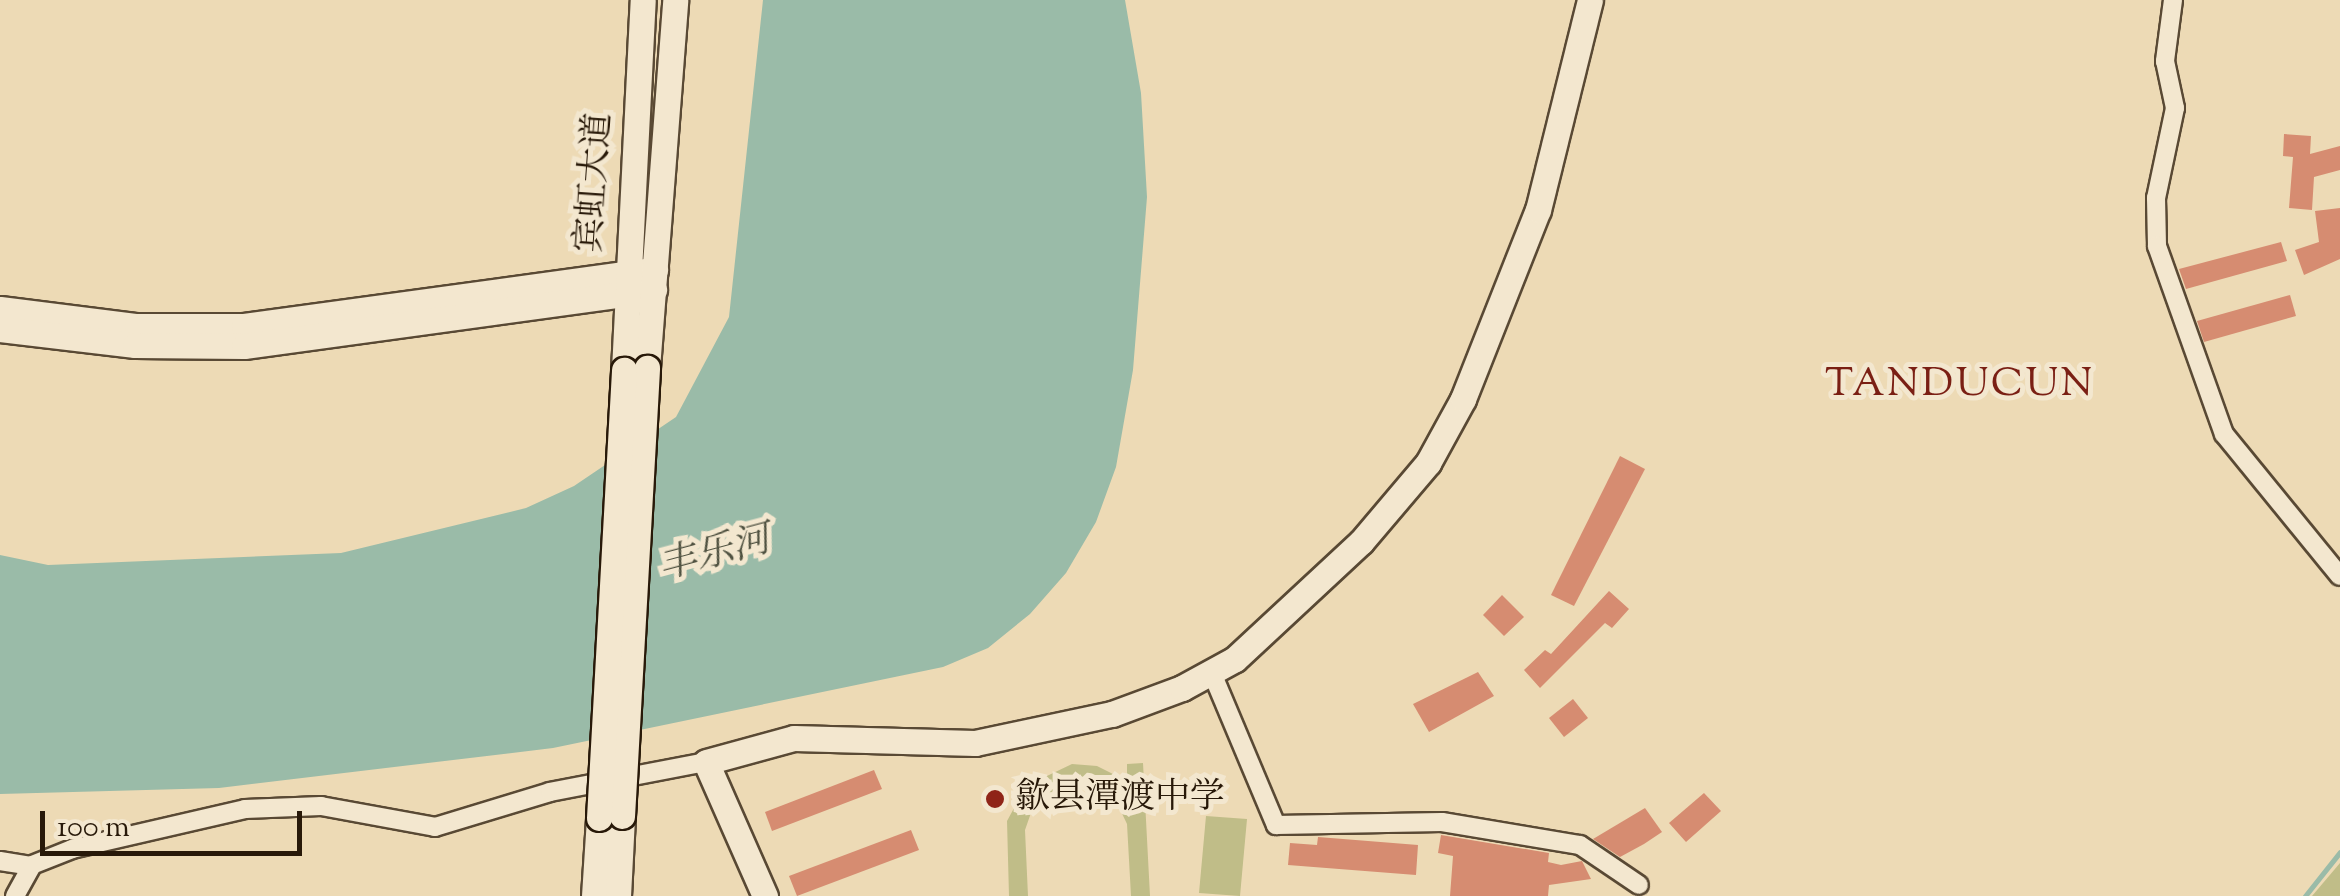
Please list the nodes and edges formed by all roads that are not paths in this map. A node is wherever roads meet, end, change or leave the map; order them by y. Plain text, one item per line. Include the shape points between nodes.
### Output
1 (643, 0) edge
2 (675, 0) edge
3 (1590, 0) edge
4 (2173, 0) edge
5 (654, 280) junction
6 (625, 285) junction
7 (0, 309) edge
8 (0, 329) edge
9 (636, 369) junction
10 (2340, 576) edge
11 (1212, 674) junction
12 (706, 762) junction
13 (611, 817) junction
14 (0, 861) edge
15 (31, 866) junction
16 (1639, 885) dead end
17 (15, 896) edge
18 (594, 896) edge
19 (618, 896) edge
20 (764, 896) edge

1 - 6 street, 宾虹大道
2 - 5 street, 宾虹大道
3 - 11 street via 1538,210 1441,443 1329,575 1256,644
4 - 10 street via 2165,61 2175,108 2156,198 2157,246 2224,434
5 - 6 street
5 - 9 street, 宾虹大道
6 - 7 street via 244,326 136,326
6 - 8 street via 244,346 121,344
6 - 9 street, 宾虹大道
9 - 13 street, bridge
11 - 12 street via 1112,714 991,741 915,744 820,736
11 - 16 street via 1276,825 1442,822 1580,845
12 - 15 street via 550,792 434,827 321,806 245,809 72,849
12 - 20 street
13 - 18 street
13 - 19 street
14 - 15 street
15 - 17 street

